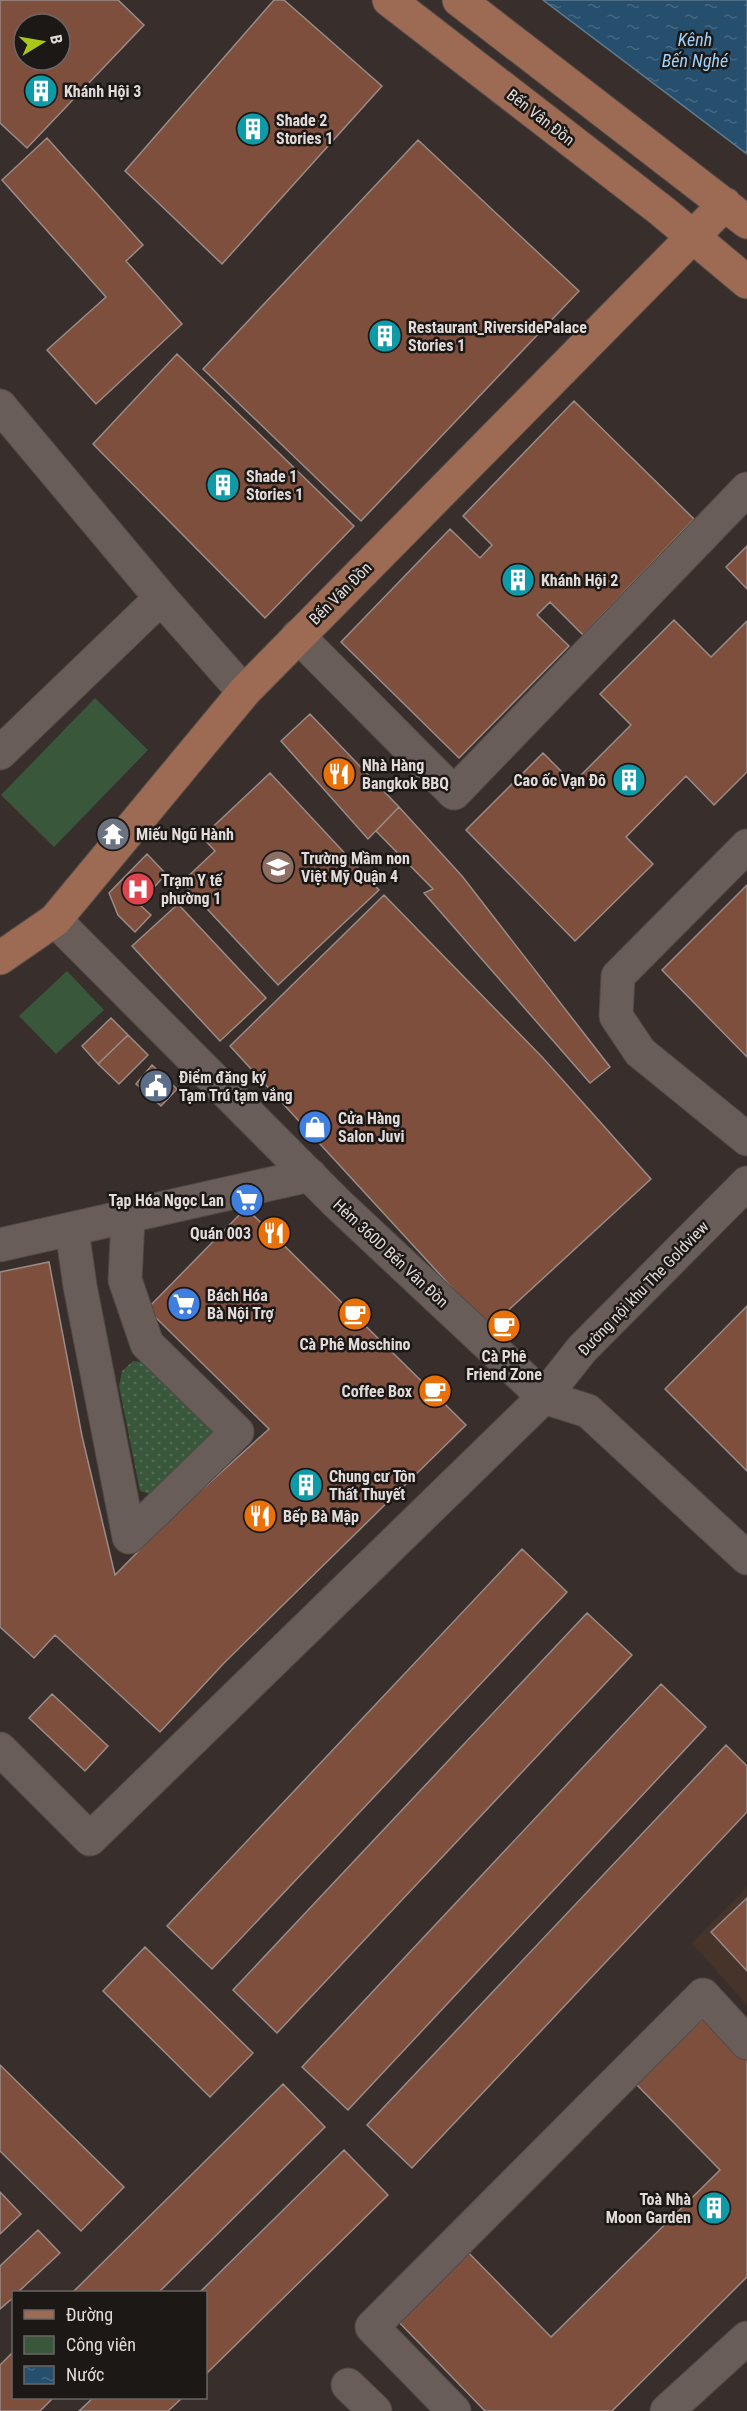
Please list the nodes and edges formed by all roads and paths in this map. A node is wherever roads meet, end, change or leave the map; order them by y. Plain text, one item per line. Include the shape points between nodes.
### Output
1 (389, 0) edge
2 (459, 0) edge
3 (736, 213) edge
4 (691, 236) junction
5 (747, 282) edge
6 (0, 406) edge
7 (747, 489) edge
8 (160, 598) junction
9 (298, 636) junction
10 (244, 692) junction
11 (0, 753) edge
12 (747, 846) edge
13 (55, 920) junction
14 (0, 958) edge
15 (747, 1139) edge
16 (310, 1175) junction
17 (747, 1183) edge
18 (128, 1218) junction
19 (72, 1230) junction
20 (0, 1245) edge
21 (544, 1397) junction
22 (747, 1558) edge
23 (0, 1749) edge
24 (747, 2043) edge
25 (747, 2338) edge
26 (348, 2385) dead end
27 (375, 2411) edge
28 (454, 2411) edge
29 (667, 2411) edge

1 - 4 main road, Bến Vân Đồn
2 - 3 main road, Bến Vân Đồn
3 - 4 main road, Bến Vân Đồn
4 - 5 main road, Bến Vân Đồn
4 - 9 main road, Bến Vân Đồn
6 - 8 street
7 - 9 street via 454,793
8 - 10 street
8 - 11 street
9 - 10 main road, Bến Vân Đồn
10 - 13 main road, Bến Vân Đồn
12 - 15 street via 618,976 616,1016 640,1052
13 - 14 main road, Bến Vân Đồn
13 - 16 street, Hẻm 360D Bến Vân Đồn
16 - 18 street
16 - 21 street, Hẻm 360D Bến Vân Đồn
17 - 21 street, Đường nội khu The Goldview via 582,1349
18 - 19 street
18 - 19 street via 125,1280 147,1344 237,1432 129,1537
19 - 20 street
21 - 22 street, Hẻm 360D Bến Vân Đồn via 588,1411
21 - 23 street, Đường nội khu The Goldview via 90,1839
24 - 28 street via 703,1995 372,2327
25 - 29 street
26 - 27 street

